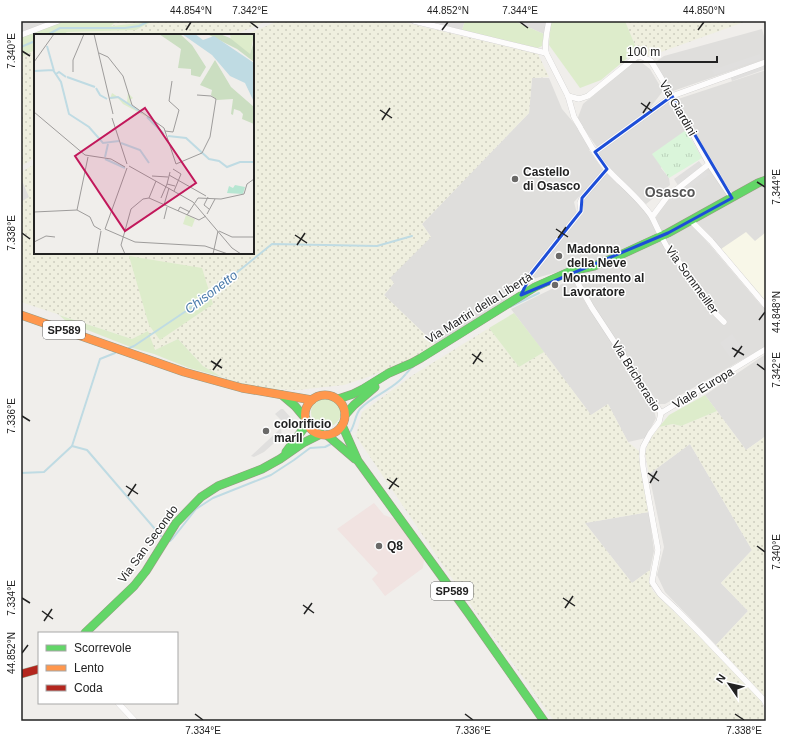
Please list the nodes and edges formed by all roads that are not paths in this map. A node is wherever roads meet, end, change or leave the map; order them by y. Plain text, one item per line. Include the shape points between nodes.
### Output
1 (58, 21) edge
2 (414, 21) edge
3 (549, 21) edge
4 (21, 35) edge
5 (546, 53) junction
6 (766, 62) edge
7 (568, 96) junction
8 (672, 96) junction
9 (595, 152) junction
10 (709, 164) junction
11 (607, 169) junction
12 (766, 180) edge
13 (732, 198) junction
14 (652, 217) junction
15 (691, 221) junction
16 (661, 236) junction
17 (571, 271) junction
18 (521, 295) junction
19 (766, 306) edge
20 (21, 315) edge
21 (724, 322) dead end
22 (766, 349) edge
23 (402, 368) junction
24 (281, 394) junction
25 (338, 399) junction
26 (312, 400) junction
27 (661, 413) junction
28 (345, 415) junction
29 (306, 422) junction
30 (342, 425) junction
31 (324, 434) junction
32 (280, 459) junction
33 (358, 461) junction
34 (86, 632) edge
35 (38, 669) edge
36 (21, 674) edge
37 (119, 704) edge
38 (766, 704) edge
39 (136, 721) edge
40 (544, 721) edge

1 - 4 street
2 - 5 street
3 - 5 street
5 - 7 street, Via Sommeiller
6 - 8 street
7 - 8 street, Via Giardini via 579,99 588,96 640,56 651,61
7 - 9 street, Via Sommeiller via 574,117
8 - 9 street
8 - 10 street, Via Giardini
9 - 11 street, Via Sommeiller
10 - 13 street, Via Giardini
10 - 14 street via 667,197
11 - 14 street, Via Sommeiller via 645,206
11 - 18 street via 582,198 581,211 525,282
12 - 13 street, Via Martiri della Libertà / SP589
13 - 15 street, Via Martiri della Libertà / SP589
14 - 16 street, Via Sommeiller
15 - 16 street, Via Martiri della Libertà / SP589
15 - 19 street
16 - 17 street, Via Martiri della Libertà / SP589 via 594,266
16 - 21 street, Via Sommeiller
17 - 18 street, Via Martiri della Libertà / SP589
17 - 27 street, Via Bricherasio via 592,308
18 - 23 street, Via Martiri della Libertà / SP589
20 - 24 street, SP589 via 184,372 242,388
22 - 27 street, Viale Europa
23 - 25 street, SP589 via 389,373 363,390
23 - 28 street, SP589 via 354,404
24 - 26 street, SP589
24 - 29 street, SP589
25 - 26 street, SP589 via 322,395
25 - 28 street via 342,403
26 - 29 street via 306,409
27 - 38 street, Via Bricherasio via 659,422 643,446 642,456 658,550 652,582 660,594
28 - 30 street, SP589
29 - 31 street, SP589 via 311,429
29 - 32 street
30 - 31 street via 333,433
30 - 33 street, SP589
31 - 32 street, Via San Secondo via 304,443
31 - 33 street, SP589
32 - 34 street, Via San Secondo via 218,486 201,497 176,523 134,586
33 - 40 street, SP589
35 - 36 street
37 - 39 street

